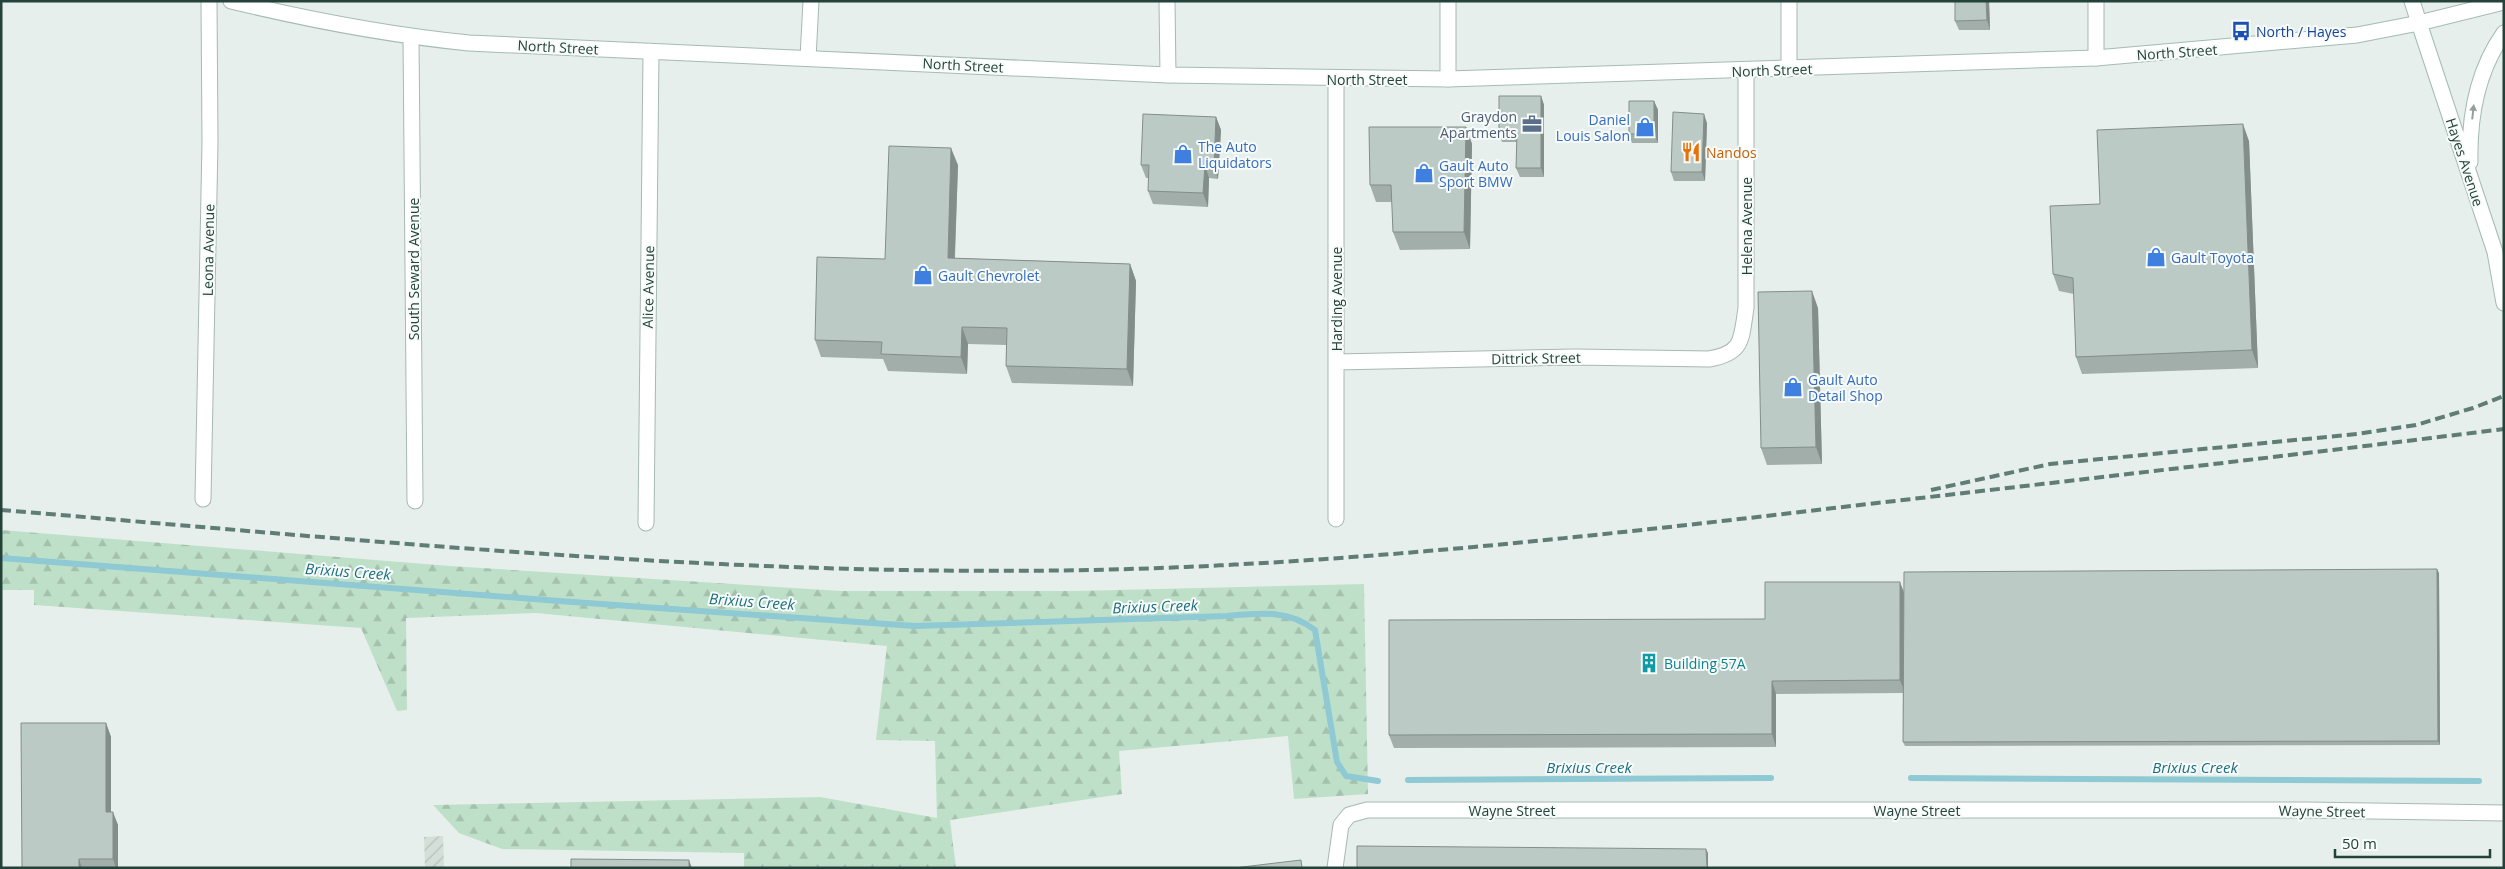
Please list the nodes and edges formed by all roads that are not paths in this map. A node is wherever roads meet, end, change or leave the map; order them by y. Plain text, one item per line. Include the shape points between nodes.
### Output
1 (210, 1) edge
2 (230, 1) edge
3 (811, 1) edge
4 (1167, 1) edge
5 (1448, 1) edge
6 (1789, 1) edge
7 (2096, 1) edge
8 (2412, 1) edge
9 (2504, 2) edge
10 (2419, 23) junction
11 (2504, 33) edge
12 (411, 37) junction
13 (651, 52) junction
14 (808, 58) junction
15 (2096, 58) junction
16 (1789, 70) junction
17 (1746, 71) junction
18 (1168, 75) junction
19 (1336, 79) junction
20 (1448, 79) junction
21 (2471, 178) junction
22 (2504, 303) edge
23 (1735, 350) joint
24 (1336, 362) junction
25 (203, 499) dead end
26 (415, 501) dead end
27 (1336, 519) dead end
28 (646, 523) dead end
29 (2504, 813) edge
30 (1335, 868) edge

1 - 25 street, Leona Avenue
2 - 12 street, North Street
3 - 14 street
4 - 18 street
5 - 20 street
6 - 16 street
7 - 15 street
8 - 10 street, Hayes Avenue
9 - 10 street, North Street
10 - 15 street, North Street via 2357,35
10 - 21 street, Hayes Avenue
21 -> 11 street via 2474,101 2490,52
12 - 13 street, North Street
12 - 26 street, South Seward Avenue
13 - 14 street, North Street
13 - 28 street, Alice Avenue
14 - 18 street, North Street
15 - 16 street, North Street
16 - 17 street, North Street
17 - 20 street, North Street
17 - 23 street, Helena Avenue via 1746,308 1741,341
18 - 19 street, North Street
19 - 20 street, North Street
19 - 24 street, Harding Avenue
21 - 22 street, Hayes Avenue via 2495,252
23 - 24 street, Dittrick Street via 1727,356 1709,359 1575,357
24 - 27 street, Harding Avenue
29 - 30 street, Wayne Street via 1367,810 1349,815 1338,830

